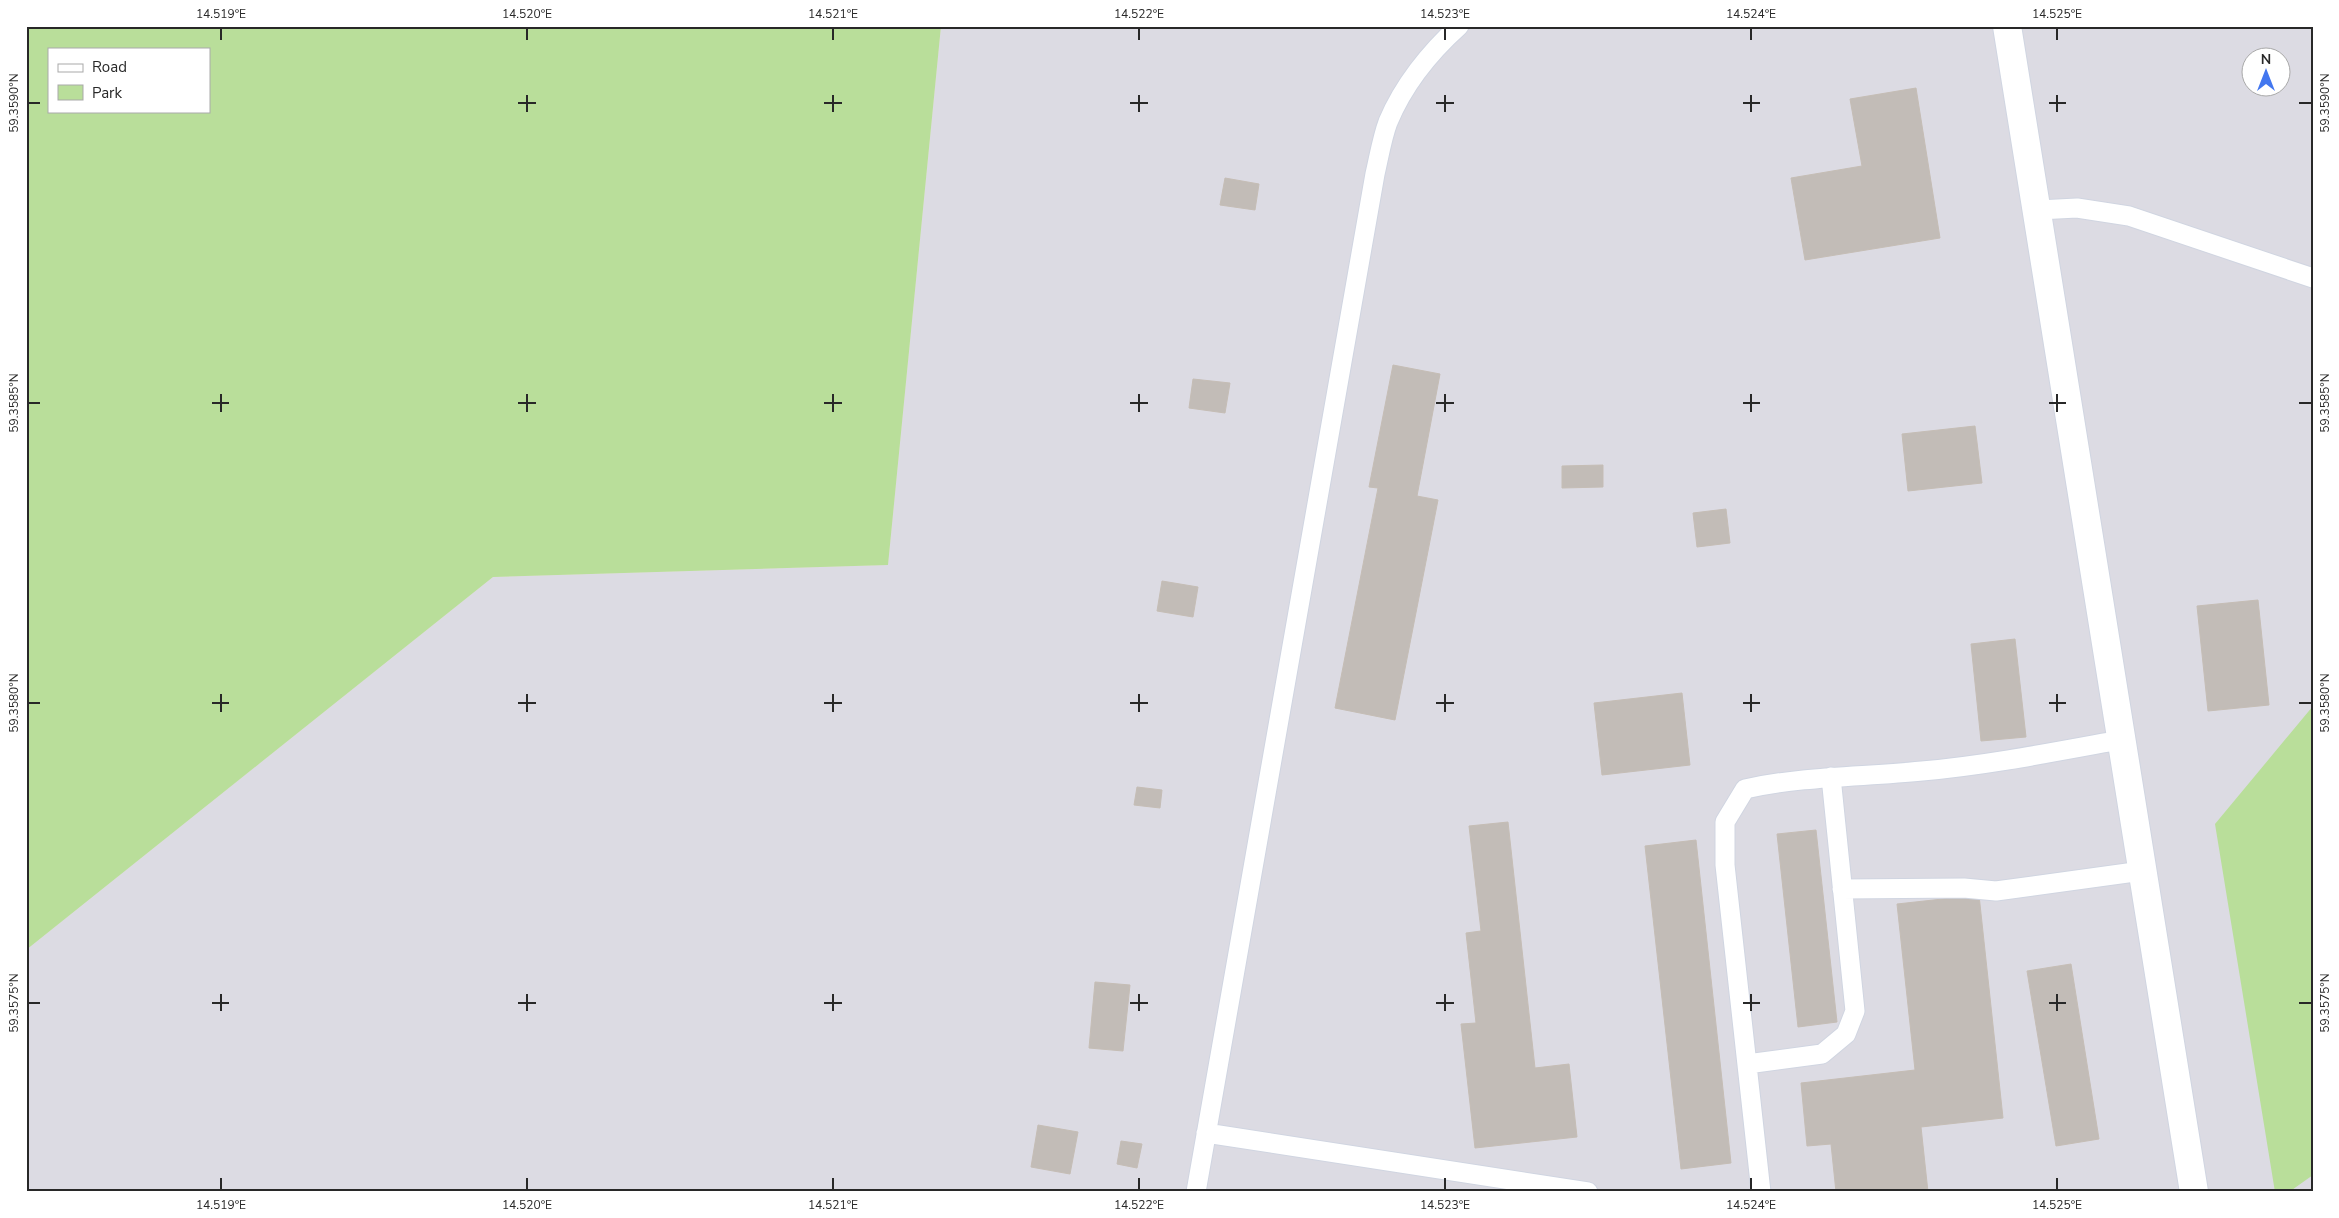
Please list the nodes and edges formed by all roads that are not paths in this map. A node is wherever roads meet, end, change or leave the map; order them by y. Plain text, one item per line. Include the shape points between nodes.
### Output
1 (1459, 26) edge
2 (2007, 26) edge
3 (2038, 210) junction
4 (2313, 278) edge
5 (2120, 740) junction
6 (1831, 777) junction
7 (2142, 871) junction
8 (1842, 889) junction
9 (1747, 1064) junction
10 (1206, 1133) junction
11 (1196, 1192) edge
12 (1588, 1192) edge
13 (1761, 1192) edge
14 (2194, 1192) edge

1 - 10 lane via 1442,41 1408,85 1388,123 1375,174
2 - 3 street
3 - 4 lane via 2077,208 2129,216
3 - 5 street
5 - 6 lane via 1992,763
5 - 7 street
6 - 8 lane
6 - 9 lane via 1781,781 1744,789 1725,822 1725,865
7 - 8 lane via 1996,891 1964,888
7 - 14 street
8 - 9 lane via 1855,1011 1846,1034 1822,1054
9 - 13 lane
10 - 11 lane
10 - 12 lane

